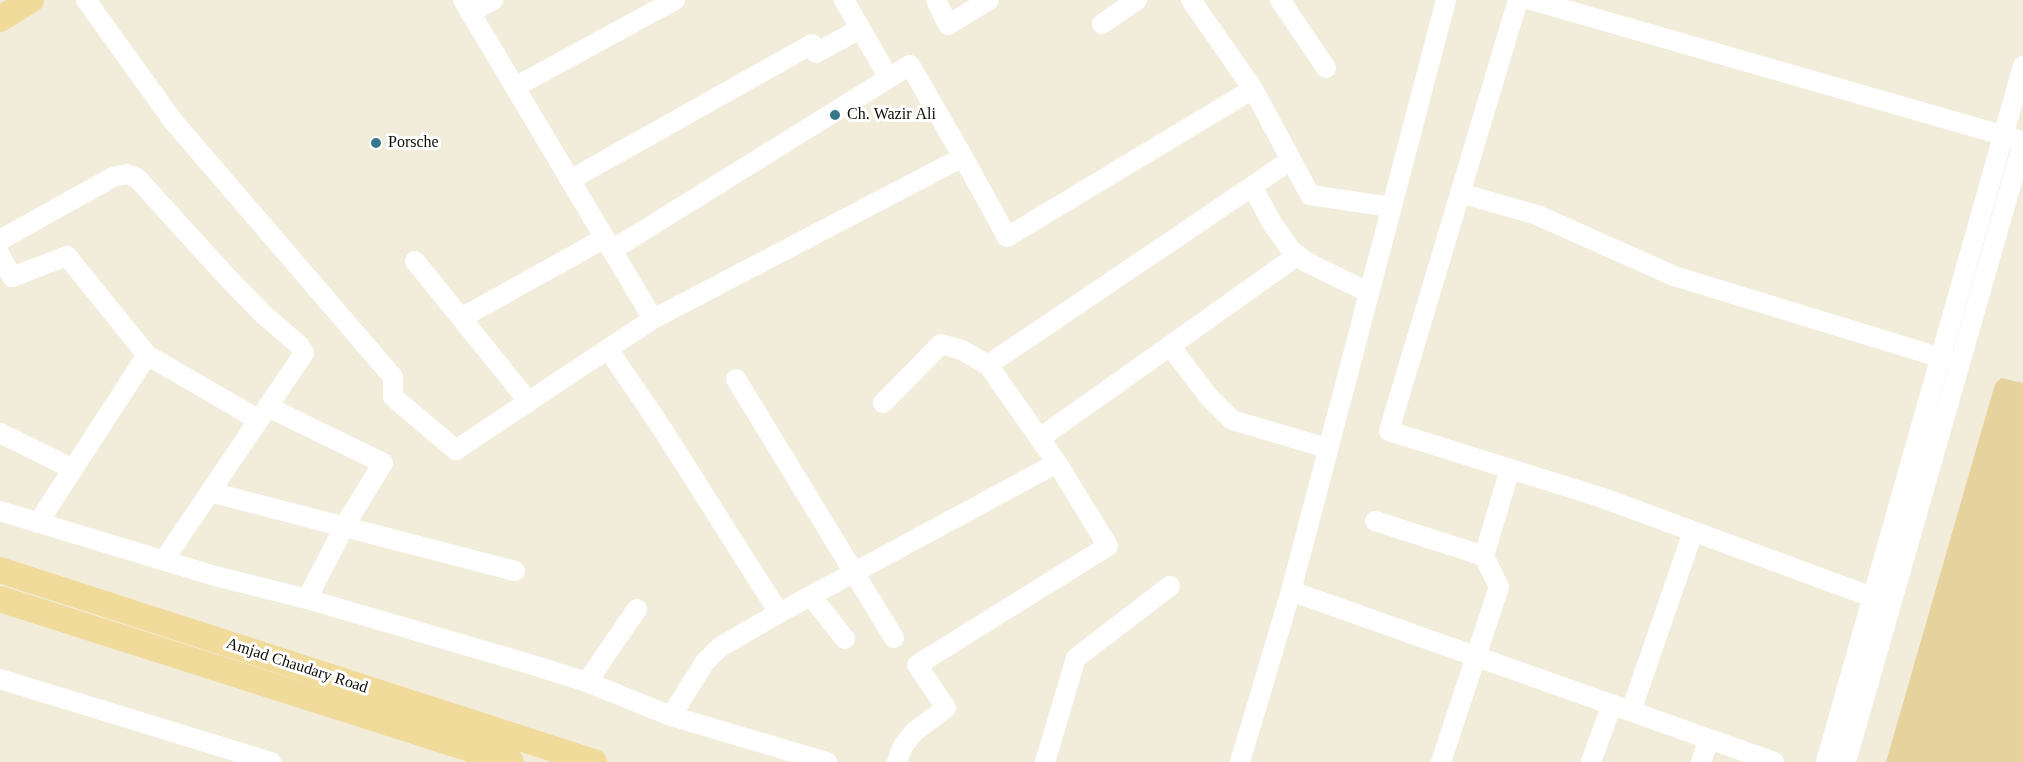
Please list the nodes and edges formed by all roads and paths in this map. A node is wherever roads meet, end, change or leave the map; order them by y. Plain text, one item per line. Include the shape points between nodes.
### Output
1 (31, 0) edge
2 (86, 0) edge
3 (493, 0) edge
4 (675, 0) edge
5 (844, 0) edge
6 (936, 0) edge
7 (989, 0) edge
8 (1137, 0) edge
9 (1191, 0) edge
10 (1280, 0) edge
11 (1446, 0) edge
12 (1518, 0) edge
13 (1531, 0) edge
14 (467, 6) edge
15 (0, 19) edge
16 (1102, 24) dead end
17 (860, 28) junction
18 (2023, 66) edge
19 (1326, 68) dead end
20 (889, 78) junction
21 (515, 87) junction
22 (1253, 89) junction
23 (2003, 135) junction
24 (2023, 142) edge
25 (963, 157) junction
26 (1291, 160) junction
27 (570, 180) junction
28 (1252, 186) junction
29 (1460, 193) junction
30 (1391, 207) junction
31 (0, 240) edge
32 (609, 244) junction
33 (0, 255) edge
34 (1298, 255) junction
35 (415, 261) dead end
36 (6, 281) edge
37 (1368, 291) junction
38 (461, 318) junction
39 (653, 319) junction
40 (1170, 346) junction
41 (608, 349) junction
42 (147, 355) junction
43 (1940, 358) junction
44 (1960, 363) junction
45 (988, 365) junction
46 (736, 378) dead end
47 (529, 402) junction
48 (883, 403) dead end
49 (263, 414) junction
50 (0, 434) edge
51 (1040, 438) junction
52 (1327, 448) junction
53 (1057, 463) junction
54 (73, 469) junction
55 (1510, 469) junction
56 (210, 492) junction
57 (0, 511) edge
58 (1375, 521) dead end
59 (38, 523) junction
60 (345, 525) junction
61 (1693, 532) junction
62 (1484, 556) junction
63 (164, 560) junction
64 (0, 570) edge
65 (515, 571) dead end
66 (853, 573) junction
67 (1170, 586) dead end
68 (1291, 591) junction
69 (811, 596) junction
70 (1872, 598) junction
71 (0, 599) edge
72 (307, 599) junction
73 (1892, 603) junction
74 (637, 609) dead end
75 (779, 613) junction
76 (894, 638) dead end
77 (845, 639) dead end
78 (1476, 657) junction
79 (0, 679) edge
80 (587, 682) junction
81 (1612, 704) junction
82 (1631, 711) junction
83 (671, 716) junction
84 (1709, 739) junction
85 (271, 762) edge
86 (511, 762) edge
87 (594, 762) edge
88 (826, 762) edge
89 (897, 762) edge
90 (1045, 762) edge
91 (1240, 762) edge
92 (1441, 762) edge
93 (1591, 762) edge
94 (1701, 762) edge
95 (1774, 762) edge
96 (1826, 762) edge
97 (1846, 762) edge

1 - 15 main road
2 - 47 street via 172,121 393,376 393,397 456,450
3 - 14 street
4 - 21 street
5 - 17 street
6 - 7 street via 948,25
8 - 16 street
9 - 22 street
10 - 19 street
11 - 30 street
12 - 29 street
13 - 23 street
14 - 21 street
17 - 20 street
17 - 27 street via 816,53 812,44
18 - 23 street
20 - 25 street via 910,65
20 - 32 street
21 - 27 street
22 - 25 street via 1007,237
22 - 26 street
23 - 24 street
23 - 43 street
24 - 44 street
25 - 39 street
26 - 28 street
26 - 30 street via 1310,195
27 - 32 street
28 - 34 street via 1272,223
28 - 45 street
29 - 43 street via 1537,215 1674,276
29 - 55 street via 1389,431
30 - 37 street
31 - 49 street via 113,177 127,174 137,178 226,276 304,353
32 - 38 street
32 - 39 street
33 - 36 street
34 - 37 street
34 - 40 street
35 - 38 street
36 - 42 street via 67,256
37 - 52 street
38 - 47 street
39 - 41 street
40 - 51 street
40 - 52 street via 1232,420
41 - 47 street
41 - 75 street
42 - 49 street
42 - 54 street
43 - 44 street
43 - 70 street
44 - 73 street
45 - 48 street via 962,350 941,345
45 - 51 street
46 - 66 street
49 - 56 street
49 - 60 street via 383,463
50 - 54 street
51 - 53 street
52 - 68 street
53 - 66 street
53 - 89 street via 1108,546 917,665 946,708 914,732
54 - 59 street
55 - 61 street
55 - 62 street
56 - 60 street
56 - 63 street
57 - 59 street
58 - 62 street
59 - 63 street
60 - 65 street
60 - 72 street
61 - 70 street
61 - 82 street
62 - 78 street via 1499,587
63 - 72 street
64 - 87 main road, Amjad Chaudary Road
66 - 69 street
66 - 76 street
67 - 90 street via 1076,658
68 - 78 street
68 - 91 street
69 - 75 street
69 - 77 street
70 - 73 street
70 - 96 street
71 - 86 main road, Amjad Chaudary Road
72 - 80 street
73 - 97 street
74 - 80 street
75 - 83 street via 720,647 705,662
78 - 81 street
78 - 92 street
79 - 85 street
80 - 83 street
81 - 82 street
81 - 93 street
82 - 84 street
83 - 88 street
84 - 94 street
84 - 95 street

